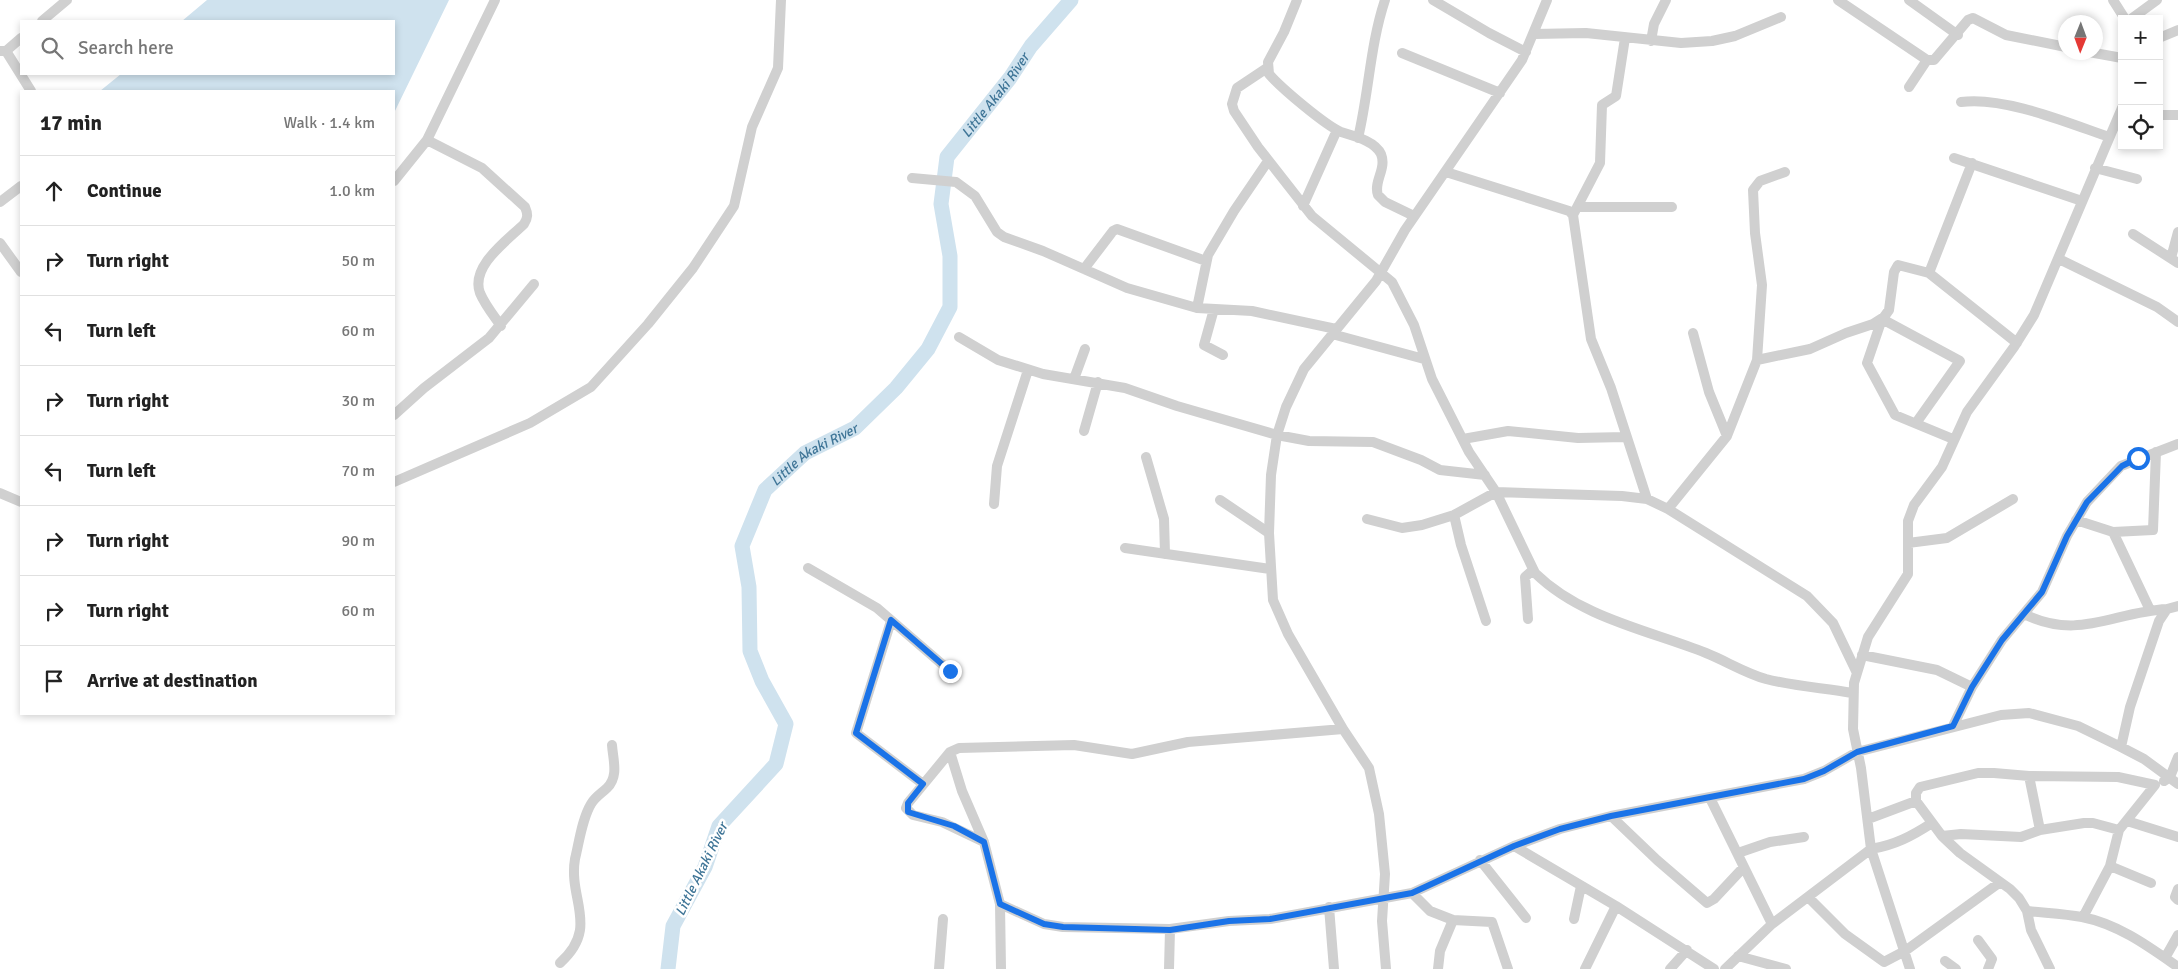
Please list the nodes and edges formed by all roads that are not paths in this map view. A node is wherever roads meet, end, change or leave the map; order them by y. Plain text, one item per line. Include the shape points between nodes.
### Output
1 (67, 0) edge
2 (495, 0) edge
3 (781, 0) edge
4 (1297, 0) edge
5 (1386, 0) edge
6 (1433, 0) edge
7 (1547, 0) edge
8 (1666, 0) edge
9 (1838, 0) edge
10 (1909, 0) edge
11 (2113, 0) edge
12 (2157, 0) edge
13 (2122, 15) edge
14 (2136, 15) edge
15 (1781, 17) dead end
16 (43, 20) edge
17 (2178, 30) edge
18 (1534, 34) junction
19 (1958, 35) junction
20 (2163, 36) edge
21 (1625, 38) junction
22 (20, 39) edge
23 (1651, 41) junction
24 (2058, 45) edge
25 (3, 51) edge
26 (1402, 52) dead end
27 (1526, 52) junction
28 (2103, 55) edge
29 (2118, 57) edge
30 (1927, 60) junction
31 (1267, 68) junction
32 (1909, 87) dead end
33 (30, 90) edge
34 (1500, 93) junction
35 (1961, 102) dead end
36 (2163, 115) edge
37 (2178, 115) edge
38 (2118, 118) edge
39 (1337, 130) junction
40 (2109, 137) junction
41 (1358, 138) junction
42 (427, 140) junction
43 (1954, 158) dead end
44 (1268, 161) junction
45 (1972, 163) junction
46 (2095, 168) junction
47 (1446, 172) junction
48 (1785, 172) dead end
49 (915, 178) dead end
50 (2137, 179) dead end
51 (395, 180) edge
52 (20, 187) edge
53 (2082, 201) junction
54 (0, 202) edge
55 (1303, 206) junction
56 (1672, 208) dead end
57 (1576, 211) junction
58 (1414, 216) junction
59 (2178, 232) edge
60 (2133, 234) dead end
61 (0, 242) edge
62 (2059, 259) junction
63 (1206, 261) junction
64 (2175, 261) edge
65 (1084, 269) junction
66 (20, 271) edge
67 (1929, 273) junction
68 (1381, 274) junction
69 (534, 284) dead end
70 (1197, 308) junction
71 (1214, 309) junction
72 (1882, 319) junction
73 (2178, 322) edge
74 (501, 326) junction
75 (1334, 332) junction
76 (1693, 334) dead end
77 (959, 336) dead end
78 (2017, 343) junction
79 (1085, 349) dead end
80 (1223, 355) dead end
81 (1424, 359) junction
82 (1757, 360) junction
83 (1028, 370) junction
84 (1074, 379) junction
85 (1098, 382) junction
86 (395, 414) edge
87 (1916, 423) junction
88 (1084, 430) dead end
89 (1278, 435) junction
90 (1727, 436) junction
91 (1625, 437) junction
92 (1463, 439) junction
93 (1952, 439) junction
94 (2178, 444) edge
95 (2156, 452) junction
96 (1146, 457) dead end
97 (1485, 475) junction
98 (395, 482) edge
99 (1496, 492) junction
100 (0, 493) edge
101 (2013, 498) dead end
102 (1647, 499) junction
103 (1220, 500) dead end
104 (20, 502) edge
105 (994, 504) dead end
106 (1668, 509) junction
107 (1454, 515) junction
108 (1367, 520) dead end
109 (2076, 520) junction
110 (2113, 532) junction
111 (1269, 533) junction
112 (1908, 543) junction
113 (1124, 548) dead end
114 (1164, 554) junction
115 (808, 568) dead end
116 (1270, 569) junction
117 (1533, 570) junction
118 (2178, 606) edge
119 (2166, 609) junction
120 (2150, 610) junction
121 (2024, 614) junction
122 (891, 620) junction
123 (1528, 620) dead end
124 (1486, 621) dead end
125 (1862, 655) junction
126 (950, 671) dead end
127 (1857, 673) junction
128 (1972, 687) junction
129 (1852, 693) junction
130 (1953, 726) junction
131 (1343, 729) junction
132 (612, 744) dead end
133 (2121, 747) junction
134 (950, 752) junction
135 (1857, 752) junction
136 (2178, 757) edge
137 (2029, 776) junction
138 (2174, 781) edge
139 (923, 784) junction
140 (2155, 786) junction
141 (1710, 798) junction
142 (1916, 801) junction
143 (1611, 816) junction
144 (1868, 819) junction
145 (2127, 821) junction
146 (1932, 823) junction
147 (2040, 830) junction
148 (2119, 830) junction
149 (1942, 836) junction
150 (1804, 837) dead end
151 (2178, 837) edge
152 (984, 842) junction
153 (1514, 846) junction
154 (1871, 850) junction
155 (1738, 853) junction
156 (1480, 860) junction
157 (2110, 866) junction
158 (1743, 868) junction
159 (1999, 883) junction
160 (2151, 883) dead end
161 (1581, 886) junction
162 (2178, 889) edge
163 (1412, 893) junction
164 (1384, 897) junction
165 (1808, 897) junction
166 (2178, 900) edge
167 (1000, 904) junction
168 (1616, 906) junction
169 (1330, 907) junction
170 (2027, 912) junction
171 (2083, 917) junction
172 (1526, 918) dead end
173 (944, 919) dead end
174 (1574, 919) dead end
175 (1453, 920) junction
176 (1772, 924) junction
177 (1170, 930) junction
178 (2178, 935) edge
179 (1978, 940) dead end
180 (1687, 950) junction
181 (1905, 951) junction
182 (1738, 956) junction
183 (2165, 958) junction
184 (1945, 960) dead end
185 (560, 963) dead end
186 (2178, 968) edge
187 (939, 969) edge
188 (1001, 969) edge
189 (1169, 969) edge
190 (1334, 969) edge
191 (1386, 969) edge
192 (1438, 969) edge
193 (1508, 969) edge
194 (1585, 969) edge
195 (1670, 969) edge
196 (1714, 969) edge
197 (1725, 969) edge
198 (1786, 969) edge
199 (1910, 969) edge
200 (1956, 969) edge
201 (1988, 969) edge
202 (2050, 969) edge

1 - 16 street
2 - 42 street
3 - 98 street via 778,68 752,127 734,206 693,268 591,387 530,423
4 - 31 street
5 - 41 street via 1373,40
6 - 27 street
7 - 18 street
8 - 23 street via 1654,24
9 - 30 street
10 - 19 street
11 - 13 street
12 - 14 street
15 - 23 street via 1721,40
17 - 20 street
18 - 21 street via 1586,33
18 - 27 street
19 - 24 street via 1973,18 2006,34
19 - 30 street via 1934,60
21 - 23 street
21 - 57 street via 1616,96 1602,105 1600,163
22 - 25 street
25 - 33 street
26 - 34 street
27 - 34 street
28 - 29 street
30 - 32 street
31 - 39 street via 1273,79
31 - 44 street via 1236,88 1232,104
34 - 47 street
35 - 40 street via 2000,104 2045,115
36 - 37 street
38 - 40 street
39 - 41 street
39 - 55 street
40 - 46 street
41 - 58 street via 1380,151 1382,169 1378,195 1385,202
42 - 51 street
42 - 74 street via 482,168 528,212 524,224 490,258 480,276 479,291
43 - 45 street
44 - 55 street
44 - 63 street
45 - 53 street
45 - 67 street
46 - 50 street
46 - 53 street
47 - 57 street
47 - 58 street
48 - 82 street via 1760,181 1754,190 1755,233 1762,285
49 - 65 street via 956,182 975,196 997,232 1004,237
52 - 54 street
53 - 62 street
55 - 68 street
56 - 57 street
57 - 91 street via 1592,339
58 - 68 street
59 - 64 street
60 - 64 street
61 - 66 street
62 - 73 street via 2157,307
62 - 78 street via 2034,315
63 - 65 street via 1117,229
63 - 70 street
65 - 70 street via 1127,288
67 - 72 street via 1902,265 1895,267 1889,310
67 - 78 street
68 - 75 street
68 - 81 street via 1396,289 1414,325
69 - 74 street
70 - 71 street
71 - 75 street via 1252,311
71 - 80 street via 1204,345
72 - 82 street via 1810,349
72 - 87 street via 1867,363 1895,415
72 - 87 street via 1960,362
74 - 86 street
75 - 81 street
75 - 89 street via 1304,369 1286,407
76 - 90 street via 1709,392
77 - 83 street via 998,360
78 - 93 street via 1967,412
79 - 84 street
81 - 92 street
82 - 90 street
83 - 84 street
83 - 105 street via 997,466
84 - 85 street
85 - 88 street
85 - 89 street
87 - 93 street
89 - 97 street via 1310,441 1373,442 1440,470
89 - 111 street via 1271,474
90 - 106 street
91 - 92 street via 1578,438 1508,431
91 - 102 street
92 - 97 street
93 - 112 street via 1942,467 1914,505
94 - 95 street
95 - 109 street via 2122,466 2087,502
95 - 110 street via 2153,530
96 - 114 street via 1164,519
97 - 99 street
99 - 102 street
99 - 107 street
99 - 117 street
100 - 104 street
101 - 112 street via 1947,538
102 - 106 street
103 - 111 street
106 - 127 street via 1772,572 1818,606 1833,623
107 - 108 street via 1402,528
107 - 124 street
109 - 110 street
109 - 121 street via 2042,592
110 - 120 street
111 - 116 street
112 - 125 street via 1908,574 1880,617
113 - 114 street
114 - 116 street
115 - 122 street via 877,608
116 - 131 street via 1273,600 1279,618
117 - 123 street via 1525,577
117 - 129 street via 1574,602 1634,629 1705,653 1766,679
118 - 119 street
119 - 120 street
119 - 133 street via 2130,707
120 - 121 street via 2082,626 2047,624
121 - 128 street via 2002,640
122 - 126 street
122 - 139 street via 856,733
125 - 127 street
125 - 128 street via 1937,670
127 - 129 street
128 - 130 street
129 - 135 street via 1852,729
130 - 133 street via 2001,715 2028,713 2078,726
130 - 135 street
131 - 134 street via 1188,742 1132,754 1074,745 968,746
131 - 164 street via 1362,754 1373,780 1382,840
132 - 185 street via 613,782 590,806 575,860 581,919 577,943
133 - 138 street
134 - 139 street
134 - 152 street via 962,791
135 - 141 street via 1804,779
135 - 144 street
136 - 138 street
137 - 140 street via 2118,777
137 - 142 street via 1978,774 1926,785 1916,793
137 - 147 street
138 - 140 street
139 - 152 street via 908,803 908,812 954,826
140 - 145 street
141 - 143 street
141 - 155 street
142 - 144 street
142 - 146 street
143 - 153 street via 1560,829
143 - 158 street via 1707,903 1714,900
144 - 154 street
145 - 148 street
145 - 151 street
146 - 149 street
146 - 154 street via 1911,837
147 - 148 street via 2093,823
147 - 149 street via 2021,837
148 - 157 street
149 - 159 street
150 - 155 street via 1770,842
152 - 167 street
153 - 156 street
153 - 161 street
154 - 165 street
154 - 181 street
155 - 158 street
156 - 163 street
156 - 172 street
157 - 160 street
157 - 171 street
158 - 176 street
159 - 170 street via 2019,898
159 - 181 street
161 - 168 street
161 - 174 street
162 - 166 street via 2175,897
163 - 164 street
163 - 175 street via 1430,911
164 - 169 street
164 - 191 street via 1382,921
165 - 176 street
165 - 181 street via 1845,934 1881,961 1888,961
167 - 177 street via 1044,924 1063,927
167 - 188 street
168 - 180 street
168 - 194 street
169 - 177 street via 1270,919
169 - 190 street
170 - 171 street
170 - 202 street via 2031,930
171 - 183 street via 2116,928
173 - 187 street
175 - 192 street via 1440,951
175 - 193 street via 1492,922
176 - 182 street
177 - 189 street
178 - 183 street
179 - 201 street via 1992,959
180 - 195 street
180 - 196 street
181 - 199 street
182 - 197 street
182 - 198 street
183 - 186 street
184 - 200 street

